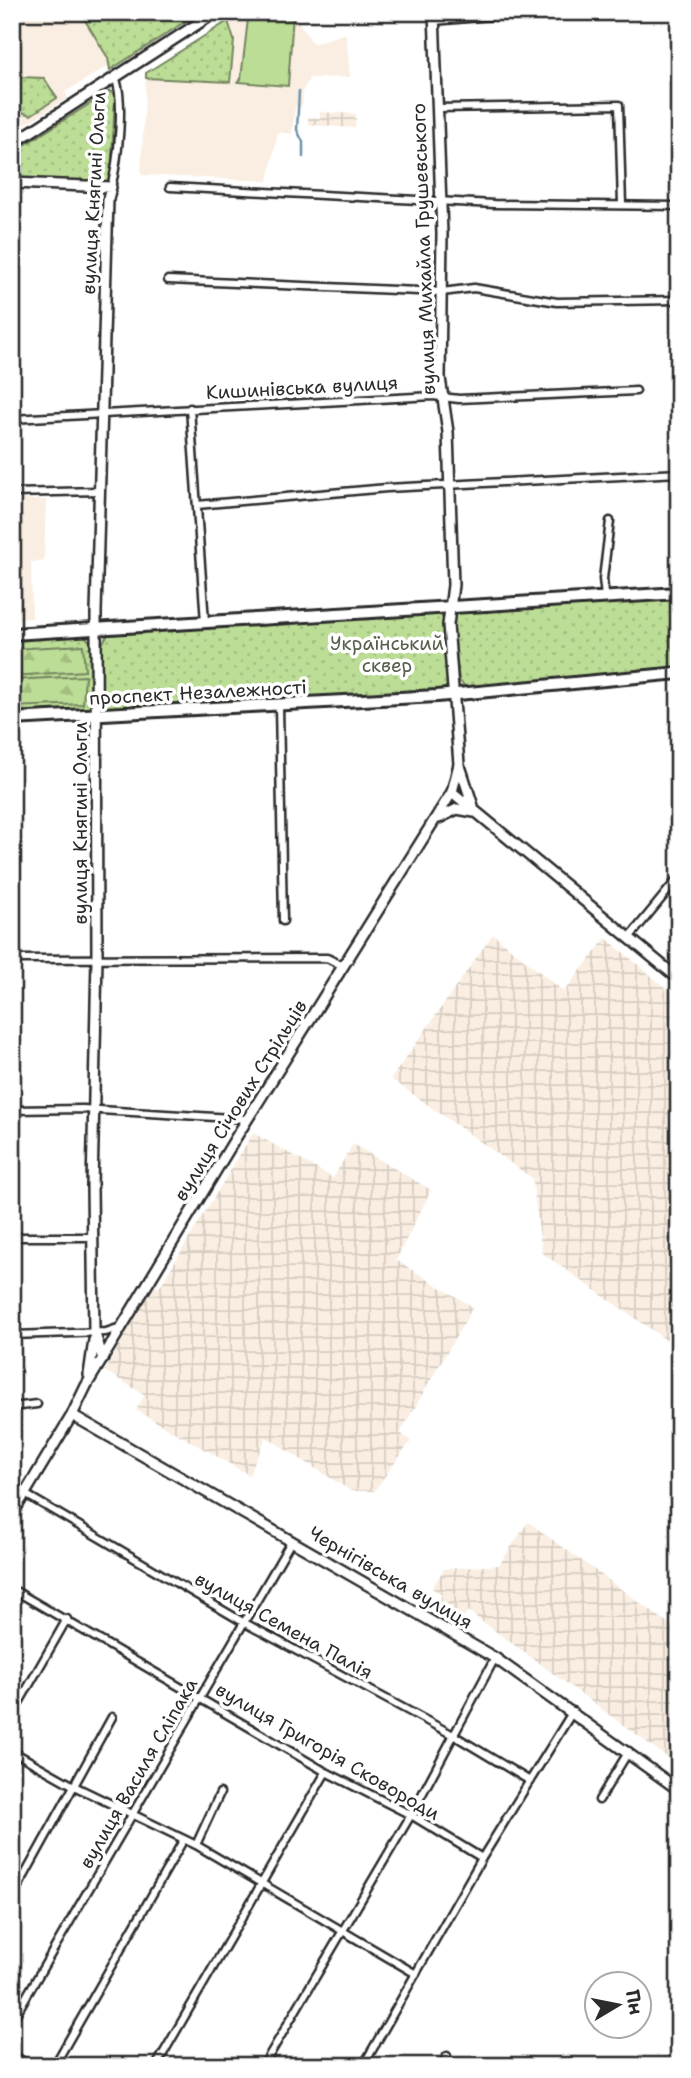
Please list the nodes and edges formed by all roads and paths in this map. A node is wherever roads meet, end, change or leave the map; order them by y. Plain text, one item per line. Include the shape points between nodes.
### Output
1 (216, 12) edge
2 (538, 12) edge
3 (434, 16) edge
4 (115, 78) junction
5 (437, 108) junction
6 (12, 144) edge
7 (12, 183) edge
8 (111, 187) junction
9 (170, 187) dead end
10 (441, 200) junction
11 (622, 205) junction
12 (679, 206) edge
13 (168, 280) dead end
14 (442, 292) junction
15 (679, 300) edge
16 (636, 391) dead end
17 (442, 397) junction
18 (190, 408) junction
19 (101, 412) junction
20 (12, 419) edge
21 (679, 473) edge
22 (450, 485) junction
23 (99, 491) junction
24 (12, 493) edge
25 (197, 505) junction
26 (610, 521) dead end
27 (679, 593) edge
28 (604, 597) junction
29 (451, 606) junction
30 (205, 622) junction
31 (96, 629) junction
32 (12, 634) edge
33 (679, 673) edge
34 (456, 694) junction
35 (279, 705) junction
36 (97, 715) junction
37 (12, 719) edge
38 (459, 757) junction
39 (452, 792) junction
40 (479, 814) junction
41 (433, 824) junction
42 (679, 877) edge
43 (283, 921) dead end
44 (629, 938) junction
45 (12, 958) edge
46 (97, 958) junction
47 (343, 966) junction
48 (679, 979) edge
49 (12, 1110) edge
50 (93, 1110) junction
51 (248, 1119) junction
52 (12, 1237) edge
53 (94, 1237) junction
54 (121, 1327) junction
55 (94, 1332) junction
56 (12, 1335) edge
57 (103, 1359) junction
58 (86, 1386) junction
59 (37, 1404) dead end
60 (12, 1407) edge
61 (72, 1415) junction
62 (25, 1494) junction
63 (14, 1510) edge
64 (292, 1540) junction
65 (12, 1589) edge
66 (67, 1619) junction
67 (243, 1622) junction
68 (495, 1658) junction
69 (200, 1696) junction
70 (573, 1711) junction
71 (12, 1716) edge
72 (112, 1717) dead end
73 (455, 1736) junction
74 (12, 1751) edge
75 (629, 1751) junction
76 (326, 1772) junction
77 (530, 1781) junction
78 (74, 1786) junction
79 (679, 1790) edge
80 (220, 1793) dead end
81 (599, 1800) dead end
82 (133, 1813) junction
83 (411, 1815) junction
84 (184, 1839) junction
85 (196, 1845) junction
86 (482, 1858) junction
87 (264, 1885) junction
88 (12, 1898) edge
89 (342, 1930) junction
90 (416, 1974) junction
91 (12, 2021) edge
92 (12, 2054) edge
93 (447, 2056) dead end
94 (30, 2066) edge
95 (54, 2066) edge
96 (156, 2066) edge
97 (263, 2066) edge
98 (363, 2066) edge
99 (441, 2066) edge

1 - 4 street
2 - 3 street
3 - 5 street, вулиця Михайла Грушевського
4 - 6 street
4 - 8 street, вулиця Княгині Ольги via 119,92
5 - 10 street, вулиця Михайла Грушевського
5 - 11 street via 619,105
7 - 8 street
8 - 19 street, вулиця Княгині Ольги
9 - 10 street
10 - 11 street
10 - 14 street, вулиця Михайла Грушевського
11 - 12 street
13 - 14 street
14 - 15 street via 474,288 557,302
14 - 17 street, вулиця Михайла Грушевського
16 - 17 street, Кишинівська вулиця
17 - 18 street, Кишинівська вулиця
17 - 22 street, вулиця Михайла Грушевського via 449,432
18 - 19 street, Кишинівська вулиця
18 - 25 street
19 - 20 street, Кишинівська вулиця
19 - 23 street, вулиця Княгині Ольги
21 - 22 street
22 - 25 street
22 - 29 street, вулиця Михайла Грушевського
23 - 24 street
23 - 31 street, вулиця Княгині Ольги
25 - 30 street
26 - 28 street
27 - 28 main road
28 - 29 main road
29 - 30 main road
29 - 34 street, вулиця Михайла Грушевського via 448,625
30 - 31 main road
31 - 32 main road
31 - 36 street, вулиця Княгині Ольги
33 - 34 main road, проспект Незалежності
34 - 35 main road, проспект Незалежності
34 - 38 street, вулиця Січових Стрільців
35 - 36 main road, проспект Незалежності
35 - 43 street
36 - 37 main road, проспект Незалежності
36 - 46 street, вулиця Княгині Ольги
38 - 39 street, вулиця Січових Стрільців
38 - 40 street via 465,790
39 - 40 street
39 - 41 street, вулиця Січових Стрільців
40 - 41 street via 453,810
40 - 44 street
41 - 47 street, вулиця Січових Стрільців
42 - 44 street
44 - 48 street
45 - 46 street
46 - 47 street via 327,958
46 - 50 street, вулиця Княгині Ольги
47 - 51 street, вулиця Січових Стрільців
49 - 50 street
50 - 51 street
50 - 53 street, вулиця Княгині Ольги
51 - 54 street, вулиця Січових Стрільців
52 - 53 street
53 - 55 street, вулиця Княгині Ольги
54 - 55 street
54 - 57 street, вулиця Січових Стрільців
55 - 56 street
55 - 57 street, вулиця Княгині Ольги
55 - 58 street
57 - 58 street, вулиця Січових Стрільців
58 - 61 street, вулиця Січових Стрільців
59 - 60 street
61 - 62 street, вулиця Січових Стрільців
61 - 64 street, Чернігівська вулиця
62 - 63 street, вулиця Січових Стрільців
62 - 67 street, вулиця Семена Палія
64 - 67 street, вулиця Василя Сліпака
64 - 68 street, Чернігівська вулиця
65 - 66 street, вулиця Григорія Сковороди
66 - 69 street, вулиця Григорія Сковороди
66 - 71 street
67 - 69 street, вулиця Василя Сліпака
67 - 73 street, вулиця Семена Палія
68 - 70 street, Чернігівська вулиця
68 - 73 street
69 - 76 street, вулиця Григорія Сковороди
69 - 82 street, вулиця Василя Сліпака
70 - 75 street, Чернігівська вулиця
70 - 77 street
72 - 78 street
73 - 77 street, вулиця Семена Палія
73 - 83 street
74 - 78 street
75 - 79 street, Чернігівська вулиця
75 - 81 street
76 - 83 street, вулиця Григорія Сковороди
76 - 87 street
77 - 86 street
78 - 82 street
78 - 88 street
80 - 85 street
82 - 84 street
82 - 91 street, вулиця Василя Сліпака
83 - 86 street, вулиця Григорія Сковороди
83 - 89 street
84 - 85 street
84 - 95 street
85 - 87 street
86 - 90 street
87 - 89 street
87 - 96 street
89 - 90 street
89 - 97 street
90 - 98 street
92 - 94 street
93 - 99 street

